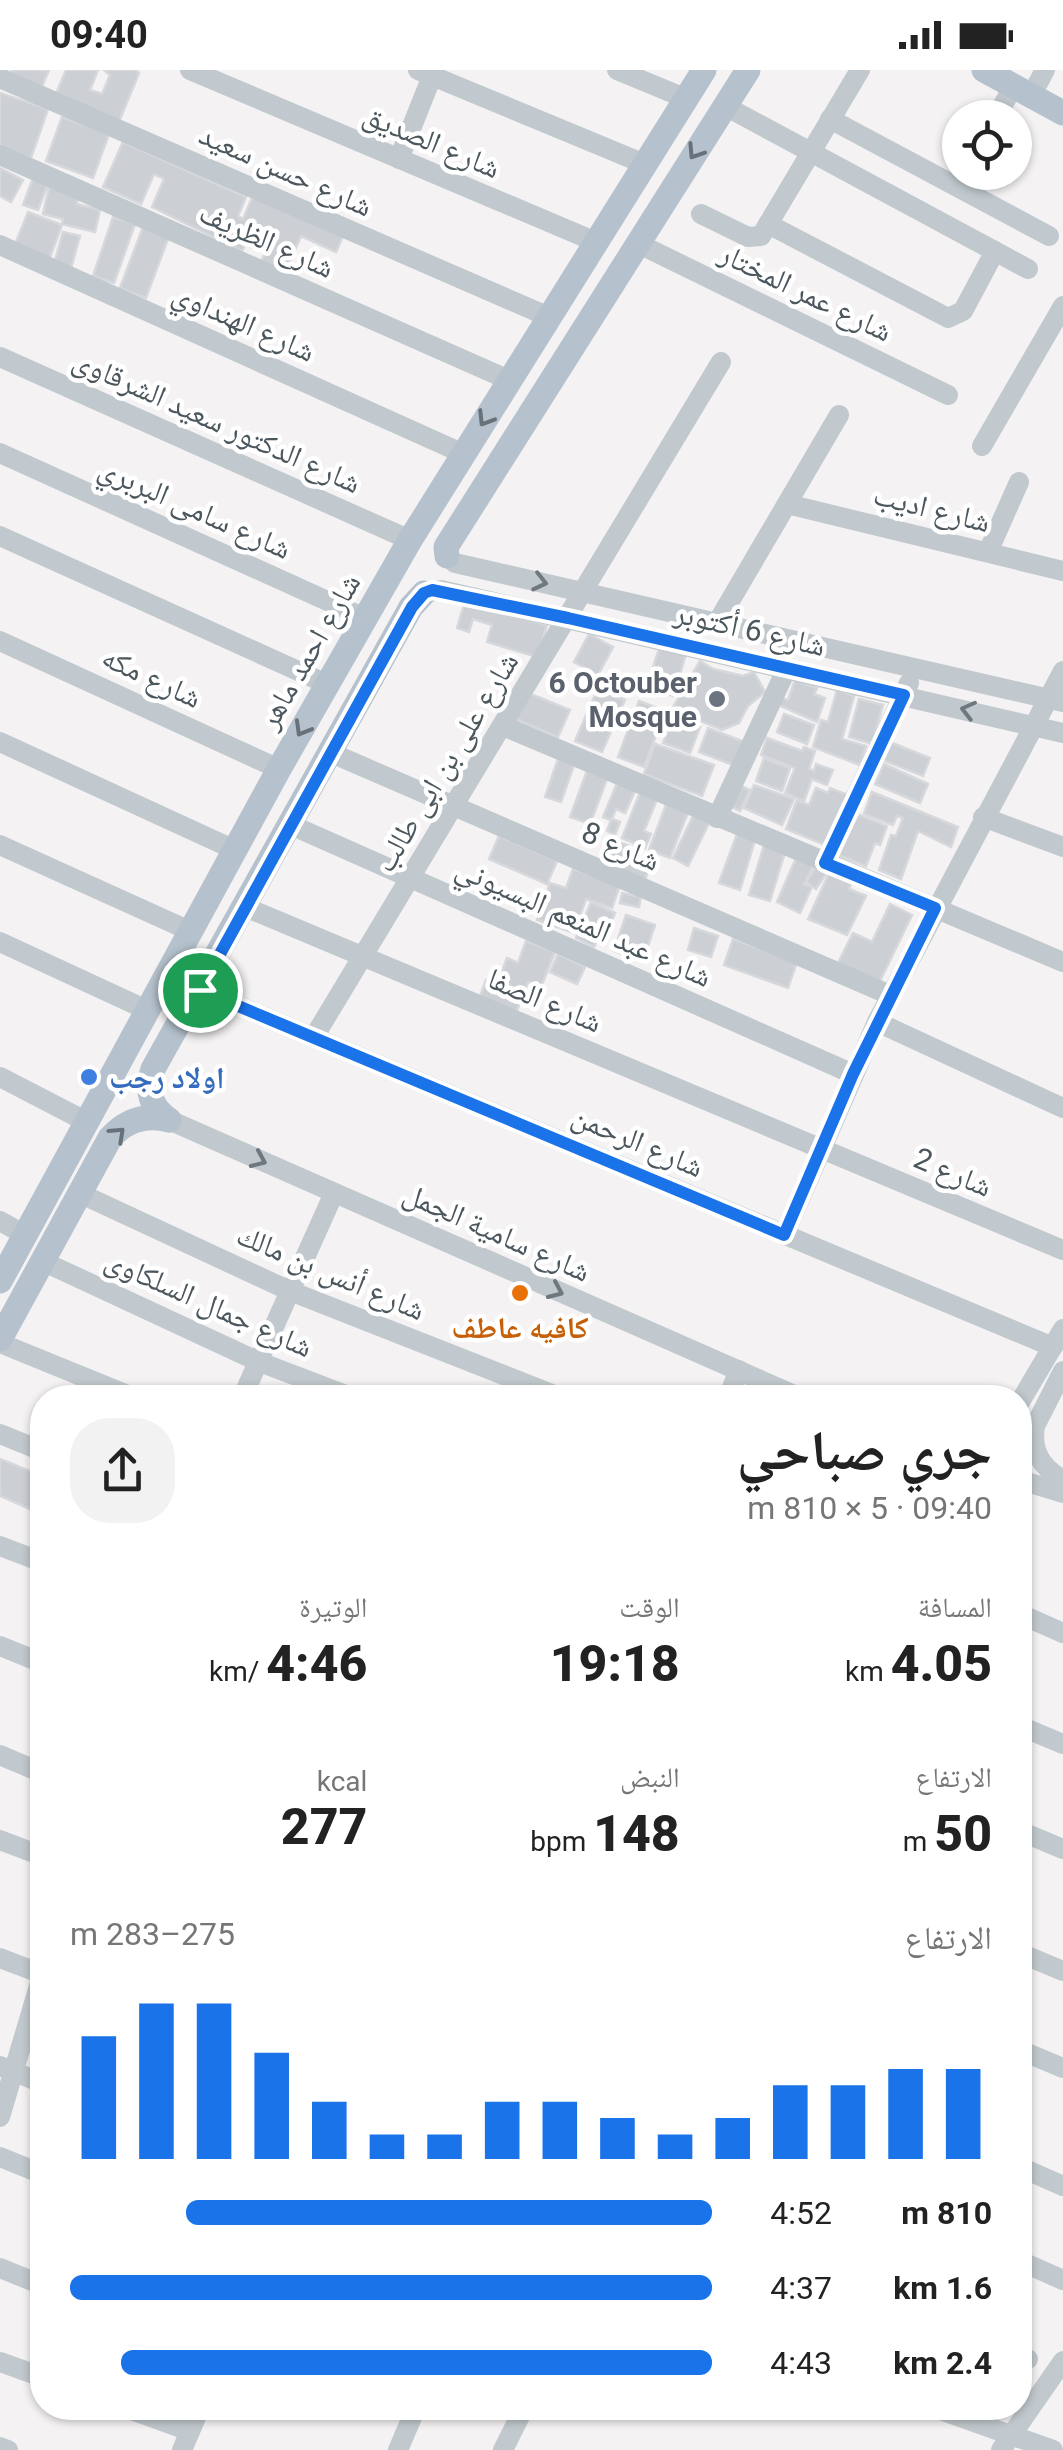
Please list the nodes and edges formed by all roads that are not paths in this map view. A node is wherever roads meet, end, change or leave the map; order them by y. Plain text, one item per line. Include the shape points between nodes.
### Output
1 (190, 70) edge
2 (617, 70) edge
3 (704, 70) edge
4 (748, 70) edge
5 (860, 70) edge
6 (984, 70) edge
7 (1045, 70) edge
8 (425, 73) edge
9 (0, 78) edge
10 (1022, 91) junction
11 (687, 100) junction
12 (1013, 100) edge
13 (725, 106) junction
14 (1063, 114) edge
15 (830, 119) junction
16 (811, 152) junction
17 (0, 156) edge
18 (400, 159) junction
19 (647, 165) junction
20 (942, 172) edge
21 (976, 190) edge
22 (701, 214) dead end
23 (768, 224) junction
24 (1049, 236) dead end
25 (596, 242) junction
26 (637, 243) junction
27 (0, 245) edge
28 (995, 251) junction
29 (1028, 268) dead end
30 (1063, 306) edge
31 (549, 317) junction
32 (0, 358) edge
33 (721, 362) dead end
34 (509, 380) junction
35 (948, 395) dead end
36 (839, 415) dead end
37 (982, 446) dead end
38 (0, 453) edge
39 (464, 454) junction
40 (1019, 482) dead end
41 (786, 504) junction
42 (0, 536) edge
43 (410, 540) junction
44 (988, 552) junction
45 (447, 556) joint
46 (1063, 571) edge
47 (583, 592) junction
48 (424, 593) joint
49 (366, 618) junction
50 (568, 618) junction
51 (717, 623) junction
52 (0, 641) edge
53 (787, 668) junction
54 (916, 669) junction
55 (1063, 671) edge
56 (327, 684) junction
57 (904, 695) junction
58 (1056, 700) edge
59 (503, 726) junction
60 (1032, 726) junction
61 (1063, 733) edge
62 (0, 742) edge
63 (329, 752) junction
64 (279, 769) junction
65 (454, 807) junction
66 (983, 817) junction
67 (717, 818) junction
68 (291, 825) junction
69 (0, 845) edge
70 (1063, 847) edge
71 (235, 850) junction
72 (825, 863) junction
73 (411, 877) junction
74 (245, 907) junction
75 (935, 908) junction
76 (190, 931) junction
77 (0, 942) edge
78 (363, 956) junction
79 (1063, 962) edge
80 (200, 990) junction
81 (890, 996) junction
82 (148, 1010) junction
83 (877, 1022) junction
84 (314, 1037) junction
85 (124, 1053) junction
86 (153, 1069) junction
87 (853, 1074) junction
88 (0, 1077) edge
89 (1063, 1108) edge
90 (170, 1120) junction
91 (87, 1122) junction
92 (821, 1149) junction
93 (79, 1193) junction
94 (334, 1193) junction
95 (0, 1221) edge
96 (25, 1235) junction
97 (784, 1235) junction
98 (1063, 1250) edge
99 (42, 1261) junction
100 (0, 1281) edge
101 (290, 1290) junction
102 (1058, 1338) edge
103 (0, 1341) edge
104 (258, 1361) junction
105 (739, 1370) junction
106 (1063, 1371) edge
107 (104, 1385) edge
108 (248, 1385) edge
109 (320, 1385) edge
110 (529, 1385) edge
111 (733, 1385) edge
112 (772, 1385) edge
113 (1030, 1385) edge
114 (0, 1434) edge
115 (30, 1446) edge
116 (1063, 1480) edge
117 (1032, 1484) edge
118 (1063, 1493) edge
119 (0, 1546) edge
120 (30, 1557) edge
121 (1032, 1619) edge
122 (1063, 1633) edge
123 (0, 1646) edge
124 (30, 1658) edge
125 (1032, 1731) edge
126 (1063, 1744) edge
127 (0, 1755) edge
128 (30, 1768) edge
129 (1032, 1836) edge
130 (0, 1840) edge
131 (1063, 1849) edge
132 (30, 1851) edge
133 (0, 1958) edge
134 (1032, 1958) edge
135 (30, 1970) edge
136 (1063, 1971) edge
137 (30, 2008) edge
138 (1032, 2055) edge
139 (1063, 2068) edge
140 (8, 2069) edge
141 (0, 2117) edge
142 (0, 2158) edge
143 (30, 2169) edge
144 (1032, 2172) edge
145 (1063, 2186) edge
146 (1032, 2266) edge
147 (0, 2268) edge
148 (1063, 2280) edge
149 (30, 2281) edge
150 (1063, 2361) edge
151 (0, 2362) edge
152 (30, 2373) edge
153 (1032, 2405) edge
154 (148, 2420) edge
155 (411, 2420) edge
156 (518, 2420) edge
157 (961, 2420) edge
158 (1021, 2420) edge
159 (186, 2440) edge
160 (1006, 2442) edge
161 (0, 2447) edge
162 (8, 2450) edge
163 (398, 2450) edge
164 (503, 2450) edge
165 (1053, 2450) edge

1 - 18 street, شارع الصديق
2 - 11 street
3 - 11 main road, شارع احمد ماهر
4 - 13 main road
5 - 15 street
6 - 10 main road
7 - 10 street
8 - 18 street
8 - 19 street
9 - 31 street, شارع حسن سعيد
10 - 12 street
10 - 14 main road
11 - 19 main road, شارع احمد ماهر
13 - 16 street
13 -> 26 main road
15 - 16 street
15 - 20 street
16 - 23 street
16 - 28 street
17 - 34 street, شارع الظريف
18 - 25 street, شارع الصديق
19 - 25 main road, شارع احمد ماهر
21 - 24 street
22 - 23 street via 751,238
23 - 28 street via 948,318 962,311
25 - 31 main road, شارع احمد ماهر
26 - 35 street, شارع عمر المختار
26 - 45 main road via 446,547
27 - 39 street, شارع الهنداوي
28 - 29 street
30 - 37 street
31 - 34 main road, شارع احمد ماهر
32 - 43 street, شارع الدكتور سعيد الشرقاوى
33 - 47 street, شارع على بن ابى طالب
34 -> 39 main road, شارع احمد ماهر
36 - 41 street
38 - 49 street, شارع سامى البربري
39 - 43 main road, شارع احمد ماهر
40 - 44 street
41 - 44 street, شارع اديب
41 - 51 street
42 - 56 street
43 - 49 main road, شارع احمد ماهر
44 - 46 street, شارع اديب
45 -> 47 street, شارع 6 أكتوبر
47 - 50 street, شارع على بن ابى طالب
47 - 51 street, شارع 6 أكتوبر
48 - 50 street, شارع 6 أكتوبر via 441,590
48 - 63 main road
49 - 56 main road, شارع احمد ماهر
50 - 53 street, شارع 6 أكتوبر
50 - 59 street, شارع على بن ابى طالب
51 - 54 street, شارع 6 أكتوبر
52 - 64 street, شارع مكه
53 - 57 street, شارع 6 أكتوبر
53 - 67 street
54 - 57 street
54 - 58 street, شارع 6 أكتوبر
55 - 58 street
56 -> 64 main road, شارع احمد ماهر
60 -> 57 street, شارع 6 أكتوبر
57 - 72 street
58 - 60 street
59 - 65 street, شارع على بن ابى طالب
59 - 67 street
60 - 61 street, شارع 6 أكتوبر
60 - 66 street
62 - 71 street
63 - 65 street, شارع 8
63 - 68 main road
64 - 71 main road, شارع احمد ماهر
65 - 73 street, شارع على بن ابى طالب
65 - 81 street, شارع 8
66 - 70 street
66 - 75 street
67 - 72 street
68 - 73 street, شارع عبد المنعم البسيوني
68 - 74 main road
69 - 76 street
71 - 76 main road, شارع احمد ماهر
72 - 75 street
73 - 78 street, شارع على بن ابى طالب
73 - 87 street, شارع عبد المنعم البسيوني
74 - 78 street, شارع الصفا
74 - 80 main road
75 - 79 street
75 - 81 street
76 - 82 main road, شارع احمد ماهر
77 - 82 street
78 - 84 street, شارع على بن ابى طالب
78 - 92 street, شارع الصفا
80 - 84 street, شارع الرحمن
80 - 86 main road
81 - 83 street
82 - 85 main road, شارع احمد ماهر
83 - 87 street
83 - 89 street
84 - 97 street, شارع الرحمن
85 - 86 main road
85 - 91 main road, شارع احمد ماهر
86 - 90 main road via 150,1098
87 - 92 street
88 - 91 street
93 -> 90 main road via 117,1130 143,1118
90 -> 94 street, شارع سامية الجمل
91 - 96 main road, شارع احمد ماهر
92 - 97 street
92 - 98 street, شارع 2
93 - 99 main road
93 - 101 street, شارع أنس بن مالك
94 - 101 street
94 -> 105 street, شارع سامية الجمل
95 - 96 street
96 - 100 main road, شارع احمد ماهر
97 - 102 street, شارع الرحمن
99 - 103 main road
99 - 104 street, شارع جمال السلكاوى
101 - 104 street
101 - 110 street, شارع أنس بن مالك
102 - 113 street
103 - 107 street
104 - 108 street
104 - 109 street, شارع جمال السلكاوى
105 - 111 street
105 - 112 street, شارع سامية الجمل
106 - 116 street via 1034,1436 1042,1464
114 - 115 street
117 - 118 street
119 - 120 street
121 - 122 street
123 - 124 street
125 - 126 street
127 - 128 street
129 - 131 street
130 - 132 street
133 - 135 street
134 - 136 street
137 - 140 street
138 - 139 street
140 - 141 street
142 - 143 street
144 - 145 street
146 - 148 street
147 - 149 street
150 - 153 street
151 - 152 street
154 - 159 street
155 - 163 street
156 - 164 street
157 - 160 street
158 - 160 street
160 - 165 street
161 - 162 street

